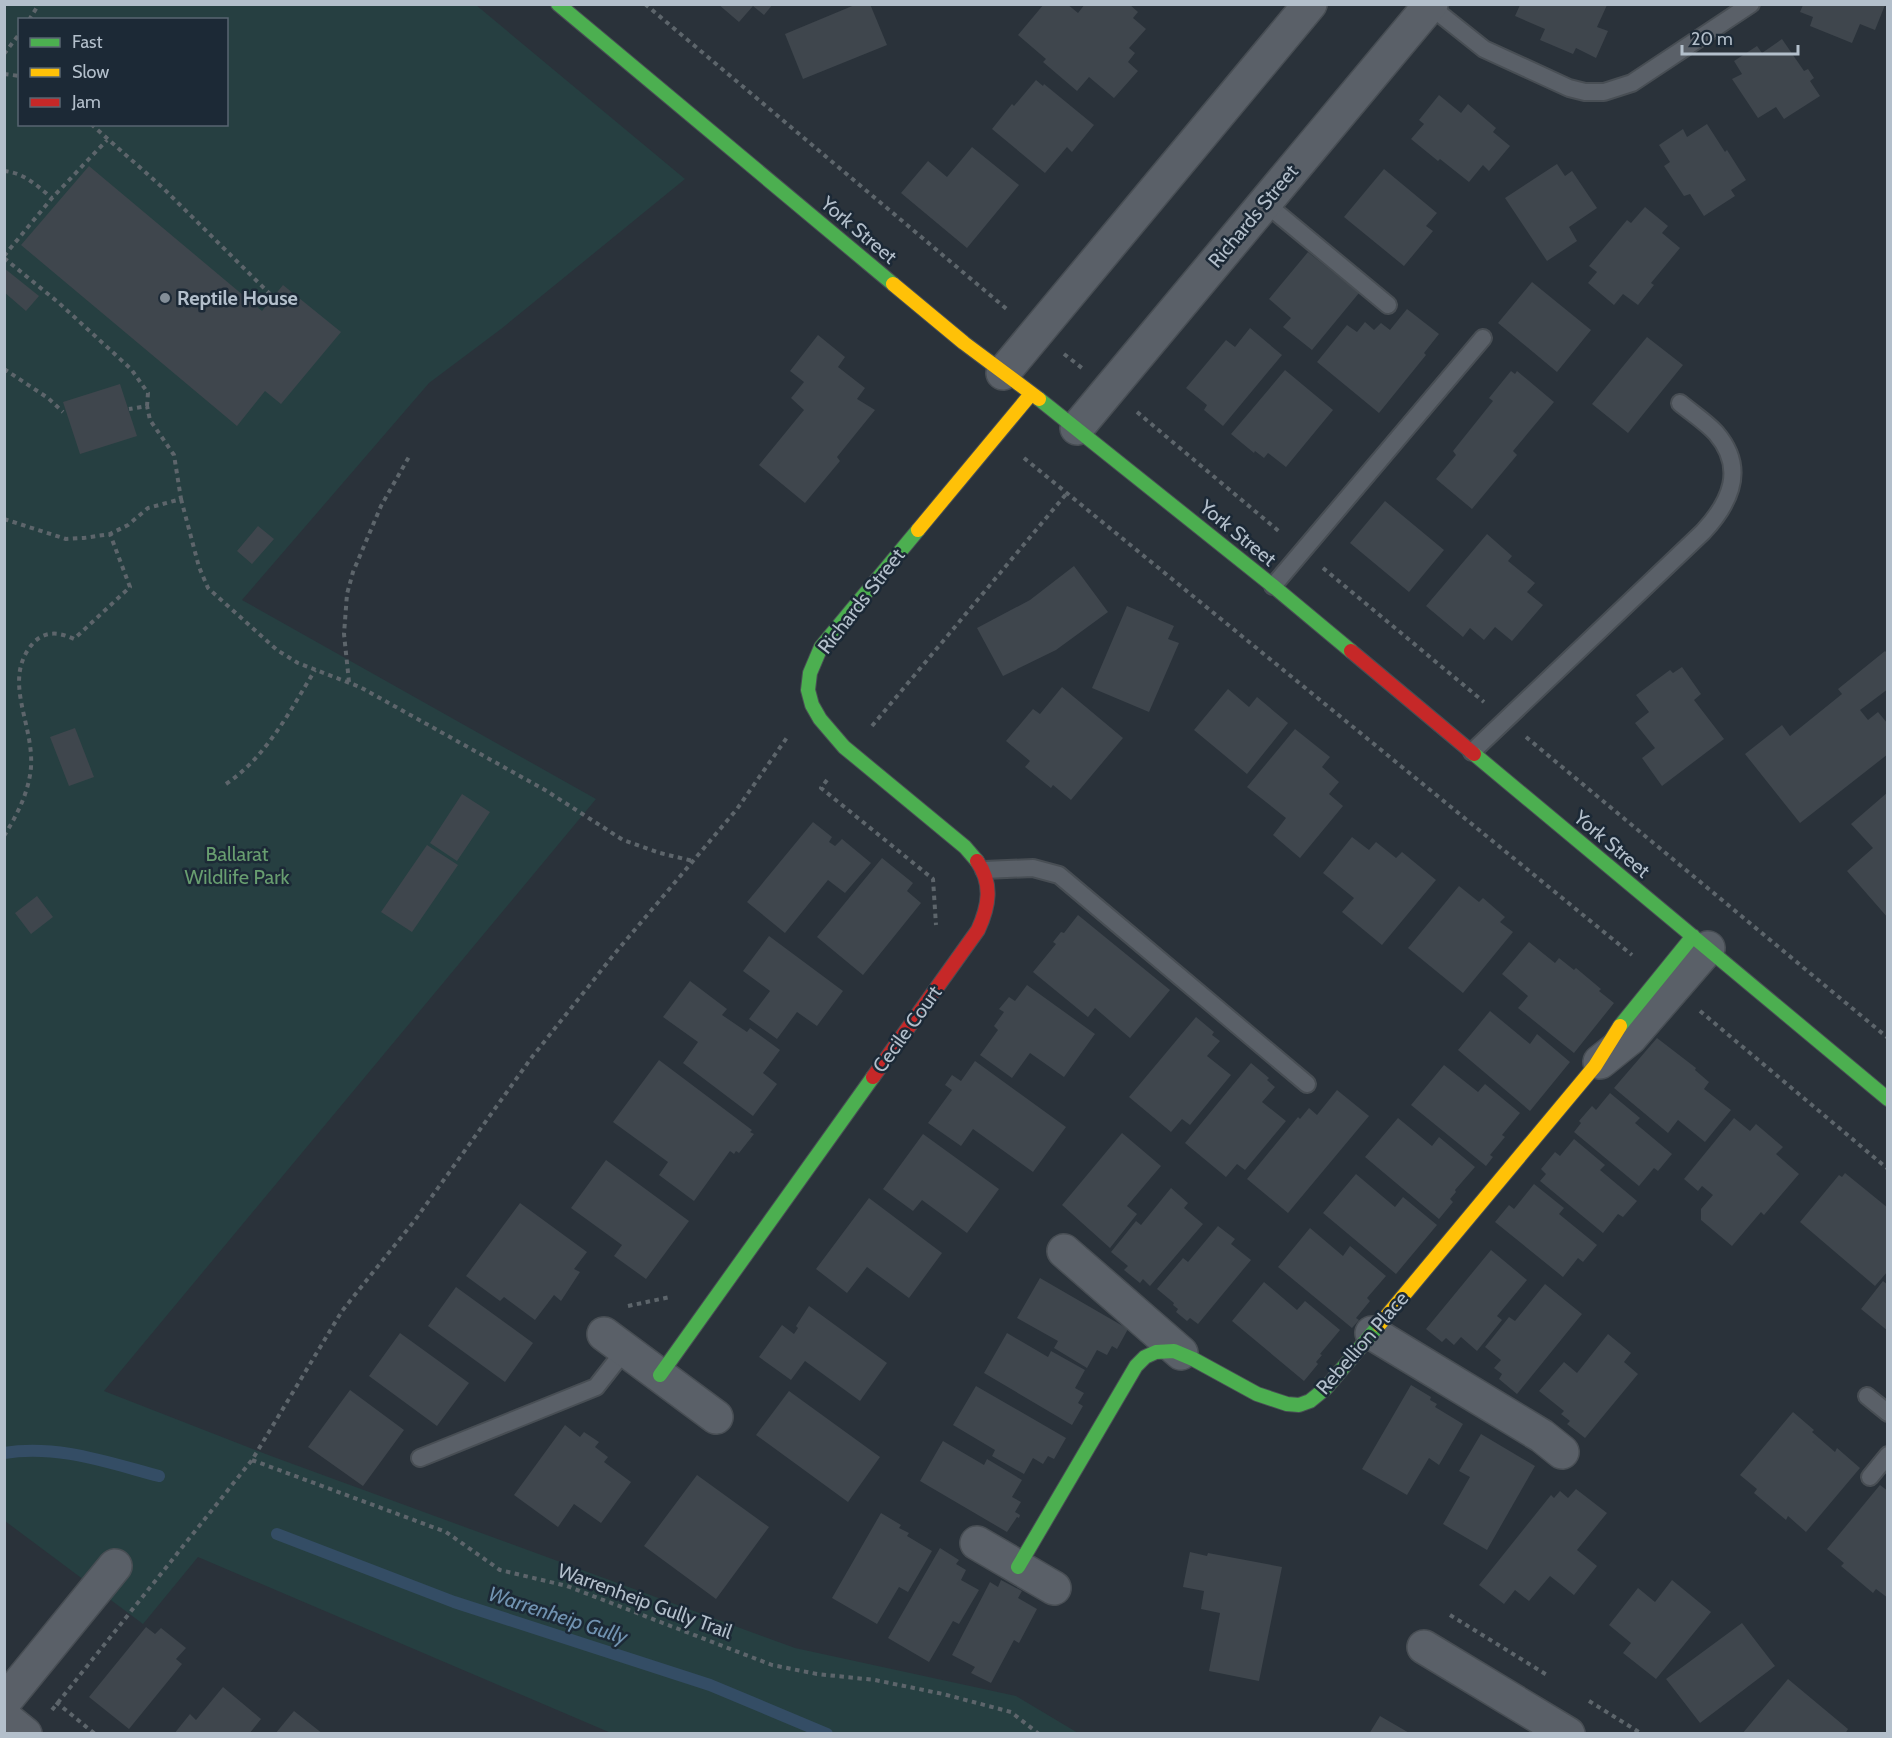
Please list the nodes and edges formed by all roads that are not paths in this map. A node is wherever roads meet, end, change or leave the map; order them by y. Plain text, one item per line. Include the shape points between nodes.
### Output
1 (558, 4) edge
2 (1310, 4) edge
3 (1751, 4) edge
4 (1431, 5) edge
5 (1265, 203) junction
6 (1388, 305) dead end
7 (1483, 338) dead end
8 (1003, 373) junction
9 (1031, 394) junction
10 (1680, 403) dead end
11 (1077, 428) junction
12 (1273, 586) junction
13 (1472, 752) junction
14 (984, 870) junction
15 (1700, 942) junction
16 (1595, 1066) joint
17 (1307, 1084) dead end
18 (1887, 1100) edge
19 (1064, 1251) dead end
20 (616, 1331) joint
21 (1372, 1333) junction
22 (1181, 1353) junction
23 (660, 1375) junction
24 (1867, 1396) dead end
25 (1887, 1413) edge
26 (716, 1417) dead end
27 (1562, 1452) dead end
28 (1887, 1455) edge
29 (420, 1458) dead end
30 (1870, 1477) dead end
31 (977, 1543) dead end
32 (116, 1566) dead end
33 (1018, 1567) junction
34 (1054, 1588) dead end
35 (1424, 1647) dead end
36 (4, 1702) edge
37 (4, 1717) edge
38 (25, 1734) edge
39 (1568, 1734) edge

1 - 8 street, York Street
2 - 8 street
3 - 4 lane, Richards Street via 1632,83 1593,93 1569,88 1484,49
4 - 5 street, Richards Street
5 - 6 lane
5 - 11 street, Richards Street
7 - 12 lane
8 - 9 street, York Street
9 - 11 street, York Street
9 - 14 street, Richards Street via 821,647 810,672 808,690 828,729 850,752 965,847
10 - 13 lane via 1714,431 1731,458 1731,488 1721,511
11 - 12 street, York Street
12 - 13 street, York Street
13 - 15 street, York Street
14 - 17 lane via 1033,868 1059,875
14 - 23 street, Cecile Court via 989,898 978,930
15 - 16 street, Rebellion Place via 1666,983 1630,1038
15 - 18 street, York Street
16 - 21 street, Rebellion Place
19 - 22 street
20 - 23 street
20 - 29 lane via 596,1387
21 - 22 street, Rebellion Place via 1326,1388 1297,1405 1266,1398
21 - 27 street
22 - 33 street, Rebellion Place via 1166,1349 1147,1353 1136,1366
23 - 26 street
24 - 25 lane
28 - 30 lane
31 - 33 street
32 - 36 street
33 - 34 street
35 - 39 street
37 - 38 street

